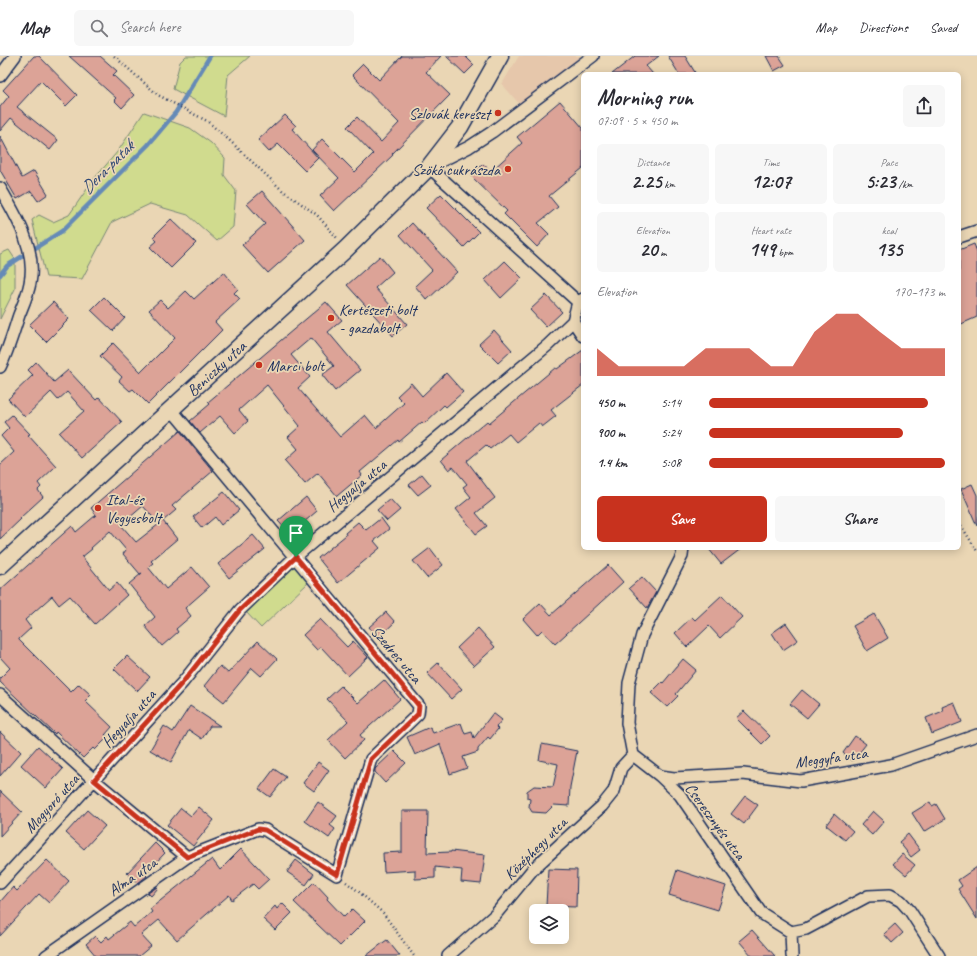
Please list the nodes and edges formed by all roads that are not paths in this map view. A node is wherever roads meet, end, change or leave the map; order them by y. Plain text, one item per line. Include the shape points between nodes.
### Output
1 (15, 56) edge
2 (500, 56) edge
3 (593, 56) edge
4 (0, 76) edge
5 (429, 167) junction
6 (0, 188) edge
7 (977, 231) edge
8 (961, 236) edge
9 (581, 301) edge
10 (573, 321) junction
11 (581, 333) edge
12 (0, 367) edge
13 (171, 408) junction
14 (683, 550) edge
15 (296, 557) junction
16 (0, 566) edge
17 (0, 695) edge
18 (977, 735) edge
19 (634, 754) junction
20 (660, 776) junction
21 (94, 780) junction
22 (265, 830) joint
23 (187, 857) junction
24 (0, 883) edge
25 (791, 932) junction
26 (46, 956) edge
27 (448, 956) edge
28 (792, 956) edge
29 (938, 956) edge

1 - 4 street
2 - 5 main road, Beniczky utca via 460,127
3 - 5 street via 492,132
5 - 9 street
5 - 13 main road, Beniczky utca via 346,249
6 - 12 street via 18,220 32,266 30,283
7 - 8 street
9 - 10 street
10 - 11 street
10 - 15 street, Hegyalja utca via 548,345
13 - 15 street, Szedres utca
13 - 16 main road, Beniczky utca
14 - 19 street via 642,635 629,683 627,722
15 - 21 street, Hegyalja utca via 240,610 183,682
15 - 22 street, Szedres utca via 419,706 418,714 371,759 337,875
17 - 21 street
18 - 20 street, Meggyfa utca via 891,765 801,781 742,774 674,778
19 - 20 street, Cseresznyés utca
19 - 27 street, Középhegy utca via 621,768 614,791 602,806 533,869 496,915
20 - 25 street, Cseresznyés utca via 680,795 761,913
21 - 23 street
21 - 24 street, Mogyoró utca
22 - 23 street, Alma utca via 258,829
23 - 26 street, Alma utca
25 - 28 street
25 - 29 street via 806,928 868,896 890,895 901,901 910,911

